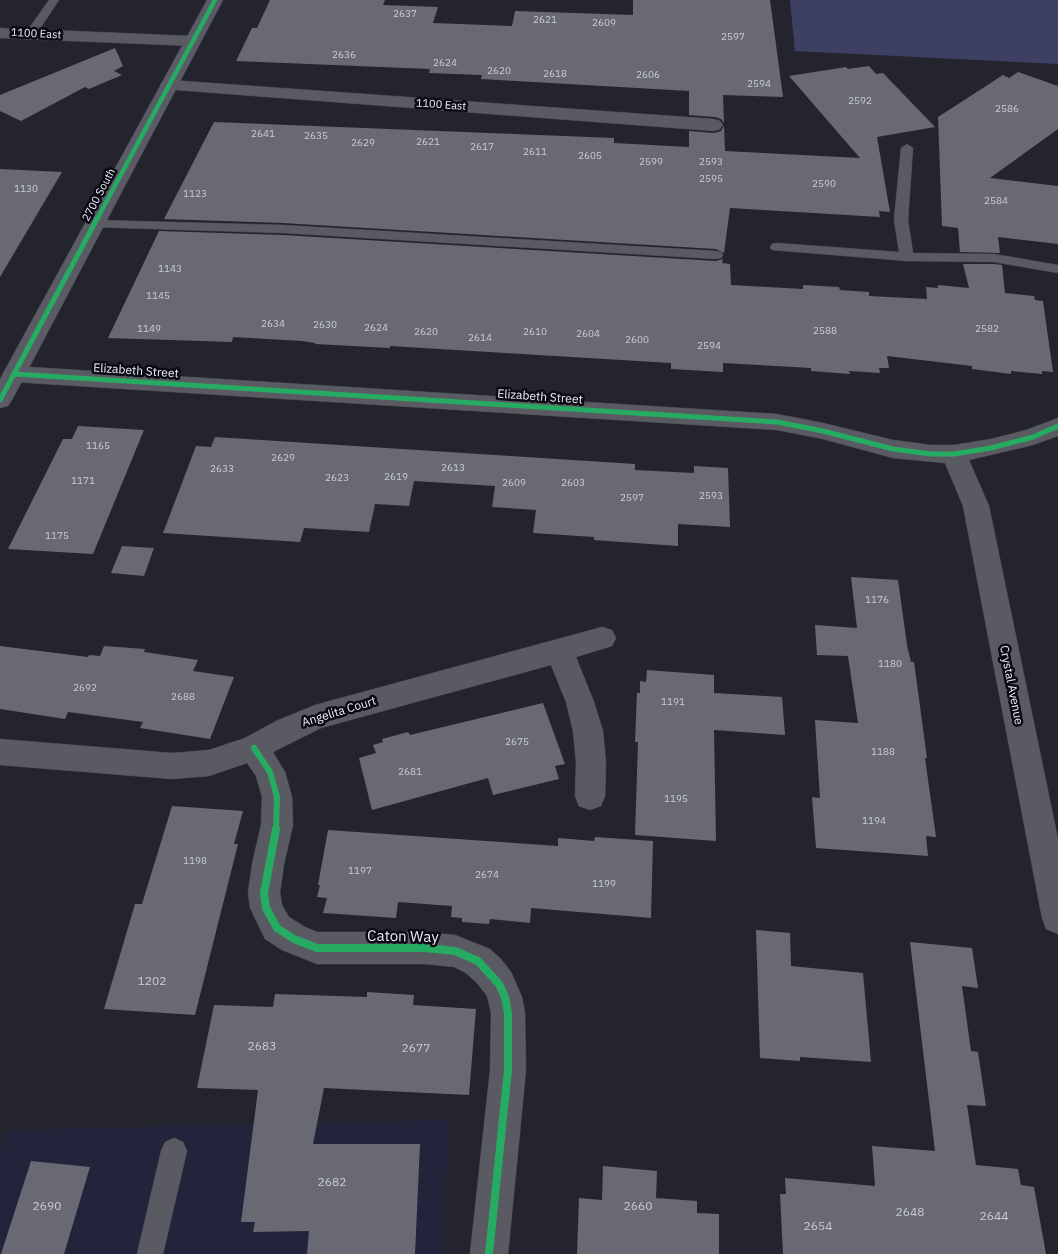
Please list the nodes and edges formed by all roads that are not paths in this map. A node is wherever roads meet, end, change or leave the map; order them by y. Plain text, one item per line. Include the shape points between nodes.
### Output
1 (54, 0) edge
2 (215, 0) edge
3 (0, 33) edge
4 (31, 34) junction
5 (192, 41) junction
6 (169, 85) junction
7 (714, 125) dead end
8 (907, 148) dead end
9 (95, 224) junction
10 (777, 247) dead end
11 (716, 255) dead end
12 (907, 257) junction
13 (1058, 269) edge
14 (14, 374) junction
15 (0, 400) edge
16 (1058, 426) edge
17 (954, 454) junction
18 (602, 638) dead end
19 (560, 651) junction
20 (254, 748) junction
21 (0, 752) edge
22 (590, 796) dead end
23 (1058, 918) edge
24 (174, 1151) dead end
25 (150, 1254) edge
26 (489, 1254) edge

1 - 4 lane
2 - 5 street, 2700 South
3 - 4 street, 1100 East
4 - 5 street, 1100 East
5 - 6 street, 2700 South
6 - 7 street, 1100 East
6 - 9 street, 2700 South
8 - 12 lane via 901,220
9 - 11 lane via 292,230
9 - 14 street, 2700 South
10 - 12 lane
12 - 13 lane via 994,258
14 - 15 street, 2700 South
14 - 17 street, Elizabeth Street via 777,422 911,452
16 - 17 street, Elizabeth Street via 1023,440
17 - 23 street, Crystal Avenue via 976,506
18 - 19 street, Angelita Court
19 - 20 street, Angelita Court via 315,717
19 - 22 street via 588,731
20 - 21 street, Angelita Court via 209,763 172,766
20 - 26 street, Caton Way via 270,772 277,797 277,825 264,893 266,908 277,928 317,948 455,951 478,961 499,984 508,1013 508,1070
24 - 25 lane

